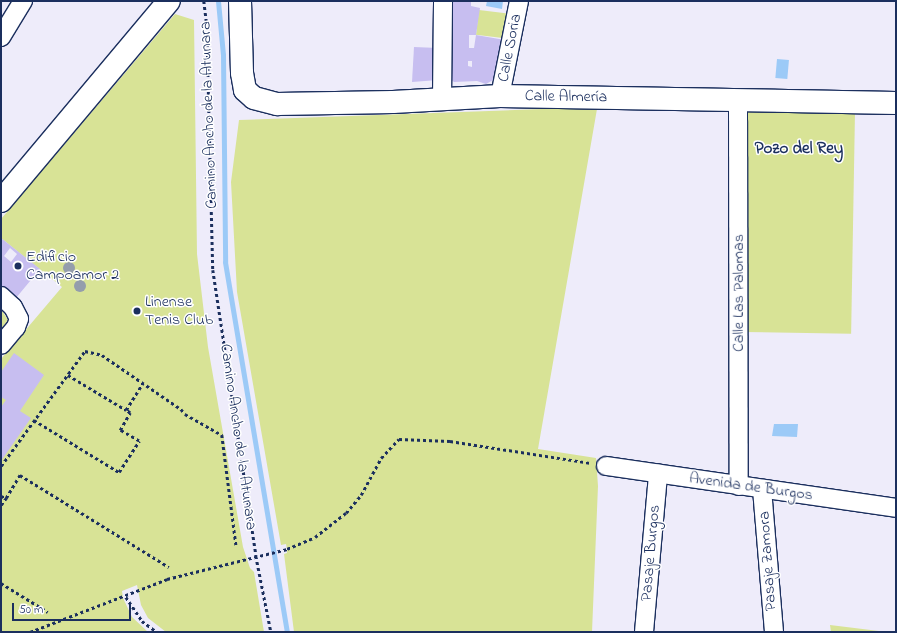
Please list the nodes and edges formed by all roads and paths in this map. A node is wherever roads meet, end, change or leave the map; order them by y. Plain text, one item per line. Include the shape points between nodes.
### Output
1 (23, 1) edge
2 (169, 1) edge
3 (204, 1) edge
4 (240, 1) edge
5 (443, 1) edge
6 (519, 1) edge
7 (1, 37) edge
8 (500, 96) junction
9 (442, 99) junction
10 (738, 100) junction
11 (896, 103) edge
12 (1, 200) edge
13 (1, 296) edge
14 (1, 345) edge
15 (68, 374) junction
16 (143, 383) junction
17 (126, 410) junction
18 (34, 420) junction
19 (1, 466) edge
20 (606, 466) joint
21 (658, 474) junction
22 (739, 486) junction
23 (762, 489) junction
24 (1, 496) edge
25 (6, 498) junction
26 (1, 505) edge
27 (896, 508) edge
28 (236, 545) dead end
29 (256, 555) junction
30 (169, 567) dead end
31 (1, 583) edge
32 (126, 597) junction
33 (48, 612) dead end
34 (30, 632) edge
35 (157, 632) edge
36 (271, 632) edge
37 (644, 632) edge
38 (774, 632) edge

1 - 7 street
2 - 12 street
3 - 29 path, Camino Ancho de la Atunara via 207,26 213,270
4 - 9 street, Calle Almería via 244,86 254,98 291,105
5 - 9 street
6 - 8 street, Calle Soria
8 - 9 street, Calle Almería
8 - 10 street, Calle Almería
10 - 11 street, Calle Almería
10 - 22 street, Calle Las Palomas
13 - 14 street via 13,307 19,319 16,327
15 - 16 path via 85,352 102,355
15 - 17 path
15 - 18 path
16 - 17 path
16 - 28 path via 185,414 222,435
17 - 18 path via 130,413 120,430 139,441 119,472
18 - 19 path
20 - 21 street, Avenida de Burgos
20 - 29 path via 458,442 399,439 381,458 361,495 346,513 315,537 287,549
21 - 22 street, Avenida de Burgos
21 - 37 street, Pasaje Burgos
22 - 23 street, Avenida de Burgos
23 - 27 street, Avenida de Burgos
23 - 38 street, Pasaje Zamora
24 - 25 path
25 - 26 path
25 - 30 path via 20,475
29 - 32 path via 167,579
29 - 36 path, Camino Ancho de la Atunara
31 - 33 path
32 - 34 path
32 - 35 path via 142,621

